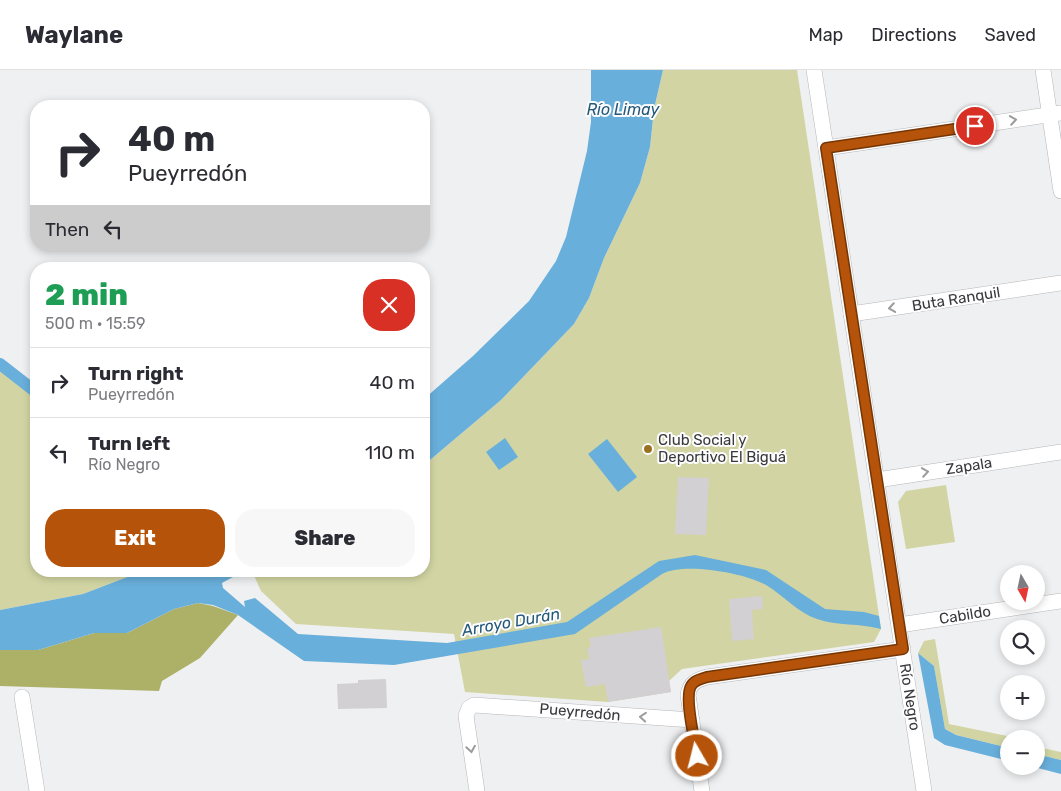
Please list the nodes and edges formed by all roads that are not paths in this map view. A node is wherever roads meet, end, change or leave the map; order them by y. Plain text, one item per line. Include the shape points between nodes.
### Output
1 (814, 70) edge
2 (1042, 70) edge
3 (1055, 114) edge
4 (826, 148) junction
5 (1061, 191) edge
6 (1061, 283) edge
7 (851, 314) junction
8 (1061, 452) edge
9 (877, 480) junction
10 (1061, 601) edge
11 (899, 625) junction
12 (903, 649) junction
13 (22, 697) dead end
14 (692, 720) junction
15 (38, 791) edge
16 (477, 791) edge
17 (702, 791) edge
18 (924, 791) edge

1 - 4 street, Río Negro
2 - 3 street
4 -> 3 street
3 - 5 street
4 - 7 street, Río Negro
6 -> 7 street, Buta Ranquil
7 - 9 street, Río Negro
9 -> 8 street, Zapala
9 - 11 street, Río Negro
10 - 11 street, Cabildo
11 - 12 street, Río Negro
12 - 14 street via 707,677 691,684 688,695
12 - 18 street, Río Negro
13 - 15 street
14 -> 16 street, Pueyrredón via 484,704 469,708 466,716
14 - 17 street

